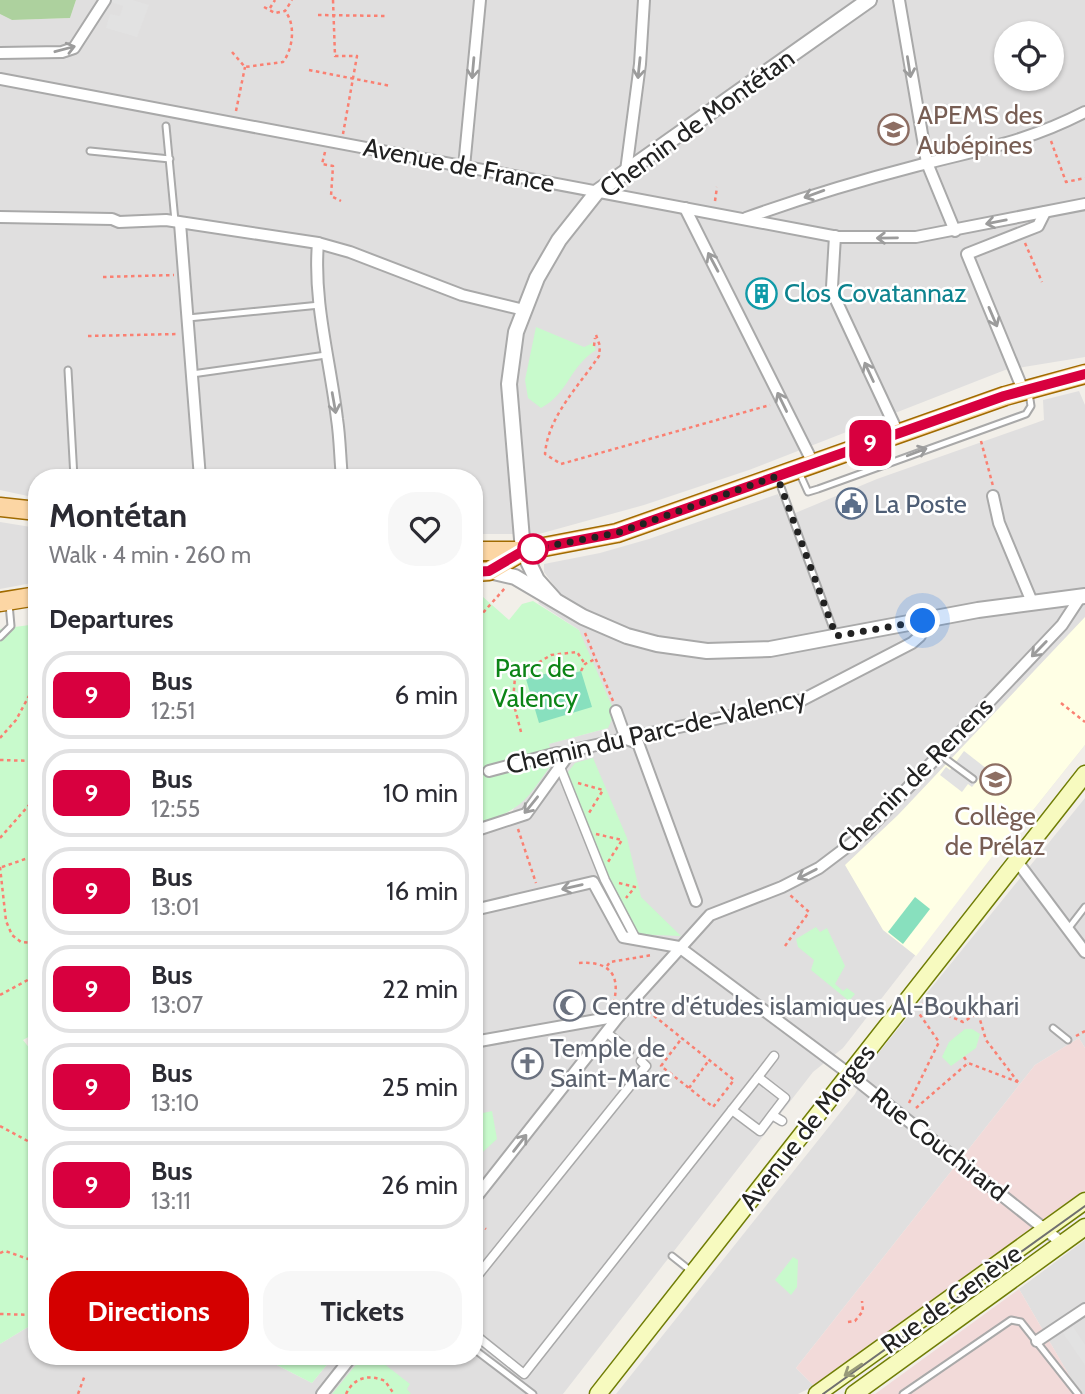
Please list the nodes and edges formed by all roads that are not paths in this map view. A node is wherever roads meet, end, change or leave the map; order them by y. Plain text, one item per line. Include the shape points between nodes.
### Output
1 (104, 0) edge
2 (481, 0) edge
3 (644, 0) edge
4 (869, 0) edge
5 (899, 0) edge
6 (0, 53) edge
7 (0, 79) edge
8 (1085, 112) edge
9 (166, 126) dead end
10 (90, 151) dead end
11 (170, 159) junction
12 (927, 163) junction
13 (464, 167) junction
14 (626, 171) junction
15 (597, 192) junction
16 (1085, 204) edge
17 (685, 208) junction
18 (1045, 212) junction
19 (0, 217) edge
20 (743, 219) junction
21 (178, 223) junction
22 (955, 231) junction
23 (835, 236) junction
24 (318, 243) junction
25 (320, 305) junction
26 (524, 310) junction
27 (188, 317) junction
28 (326, 355) junction
29 (68, 370) dead end
30 (192, 374) junction
31 (1085, 374) edge
32 (1025, 389) junction
33 (898, 433) junction
34 (805, 466) junction
35 (74, 469) edge
36 (200, 469) edge
37 (341, 469) edge
38 (777, 476) junction
39 (993, 496) dead end
40 (0, 507) edge
41 (28, 510) edge
42 (483, 551) edge
43 (523, 551) junction
44 (483, 571) edge
45 (483, 572) edge
46 (1083, 596) edge
47 (28, 597) edge
48 (554, 599) junction
49 (4, 601) edge
50 (1031, 602) junction
51 (923, 621) junction
52 (836, 636) junction
53 (0, 637) edge
54 (616, 711) road end
55 (626, 739) junction
56 (569, 754) junction
57 (939, 754) junction
58 (559, 767) junction
59 (489, 771) dead end
60 (1085, 774) edge
61 (973, 779) dead end
62 (483, 828) edge
63 (1016, 860) junction
64 (696, 901) dead end
65 (1085, 907) edge
66 (483, 908) edge
67 (1068, 929) junction
68 (636, 939) junction
69 (679, 947) junction
70 (1085, 953) edge
71 (619, 1016) junction
72 (1053, 1028) dead end
73 (606, 1032) junction
74 (1070, 1039) road end
75 (483, 1040) edge
76 (629, 1051) dead end
77 (774, 1056) dead end
78 (641, 1061) dead end
79 (848, 1073) junction
80 (758, 1077) junction
81 (732, 1110) junction
82 (772, 1115) junction
83 (782, 1121) dead end
84 (483, 1187) edge
85 (1085, 1201) edge
86 (1085, 1227) edge
87 (1047, 1230) junction
88 (1062, 1243) junction
89 (672, 1256) dead end
90 (483, 1269) edge
91 (693, 1273) junction
92 (1085, 1309) edge
93 (483, 1341) edge
94 (1037, 1341) junction
95 (483, 1356) edge
96 (345, 1365) edge
97 (321, 1394) edge
98 (533, 1394) edge
99 (598, 1394) edge
100 (817, 1394) edge
101 (854, 1394) edge
102 (903, 1394) edge
103 (1078, 1394) edge

6 -> 1 street via 74,48
2 -> 13 street
3 -> 14 street
4 - 14 street, Chemin de Montétan
5 -> 12 street
7 - 13 street, Avenue de France
8 - 12 street via 998,148
9 - 11 lane
10 - 11 lane
11 - 21 lane
12 -> 20 street via 830,188
12 - 22 street
13 - 15 street, Avenue de France
14 - 15 street, Chemin de Montétan
15 - 17 street, Avenue de France
15 - 26 street, Chemin de Montétan via 549,257
16 - 18 street, Avenue de France
17 - 20 street, Avenue de France
34 -> 17 street
18 -> 22 street, Avenue de France
18 -> 32 street via 1038,226 967,254
19 - 21 street
20 - 23 street, Avenue de France
21 - 24 street
21 - 27 street
22 -> 23 street, Avenue de France via 885,239
33 -> 23 street via 835,298
24 - 25 street
24 - 26 street via 462,295
25 - 27 lane
25 - 28 street
26 - 43 street, Chemin de Montétan via 509,384
27 - 30 street
28 - 30 lane
28 -> 37 street
29 - 35 lane
30 - 36 street
31 - 32 main road
32 - 33 main road
34 -> 32 lane via 807,492 1026,414 1031,406
33 - 34 main road
34 - 38 main road
38 - 43 main road via 617,533
38 - 52 lane
39 - 50 street
40 - 41 main road
42 - 43 main road
43 - 44 main road
43 - 48 street via 537,580
45 - 48 street via 515,577
46 - 50 street
46 -> 57 street, Chemin de Renens via 1062,625
47 - 49 main road
48 - 52 street via 627,636 685,649 737,652
49 - 53 lane via 11,626
50 - 51 street
51 - 52 street
51 - 55 street, Chemin du Parc-de-Valency via 920,636 912,643 809,697
54 - 55 street
55 - 56 street, Chemin du Parc-de-Valency via 578,748
55 - 64 street via 638,743
56 - 58 street
56 - 59 street, Chemin du Parc-de-Valency
57 - 61 lane
57 -> 69 street, Chemin de Renens via 864,834 819,868 710,915
58 -> 62 street via 526,814
58 - 68 street via 602,872
60 - 63 main road, Avenue de Morges
63 - 67 street
63 - 79 main road, Avenue de Morges
65 - 67 lane
68 -> 66 street via 623,937 593,882
67 - 70 street
68 - 69 street
69 - 71 street, Chemin de Renens
69 - 79 street, Rue Couchirard
71 - 73 street, Chemin de Renens
71 - 75 street
72 - 74 lane
73 - 76 street
84 -> 73 street, Chemin de Renens
77 - 80 street
78 - 90 street via 646,1066
79 - 87 street, Rue Couchirard
79 - 91 main road, Avenue de Morges
80 - 81 street
80 - 82 street via 785,1098
81 - 82 street via 760,1131
81 - 93 street via 524,1374
82 - 83 street
85 - 87 main road, Rue de Genève
86 - 88 main road, Rue de Genève
87 - 88 street, Rue Couchirard
87 -> 100 main road, Rue de Genève
88 - 101 main road, Rue de Genève
89 - 91 lane
91 - 99 main road, Avenue de Morges
92 - 94 street
94 - 102 lane via 1021,1322 1011,1320
94 - 103 lane
95 - 98 lane
96 - 97 street

